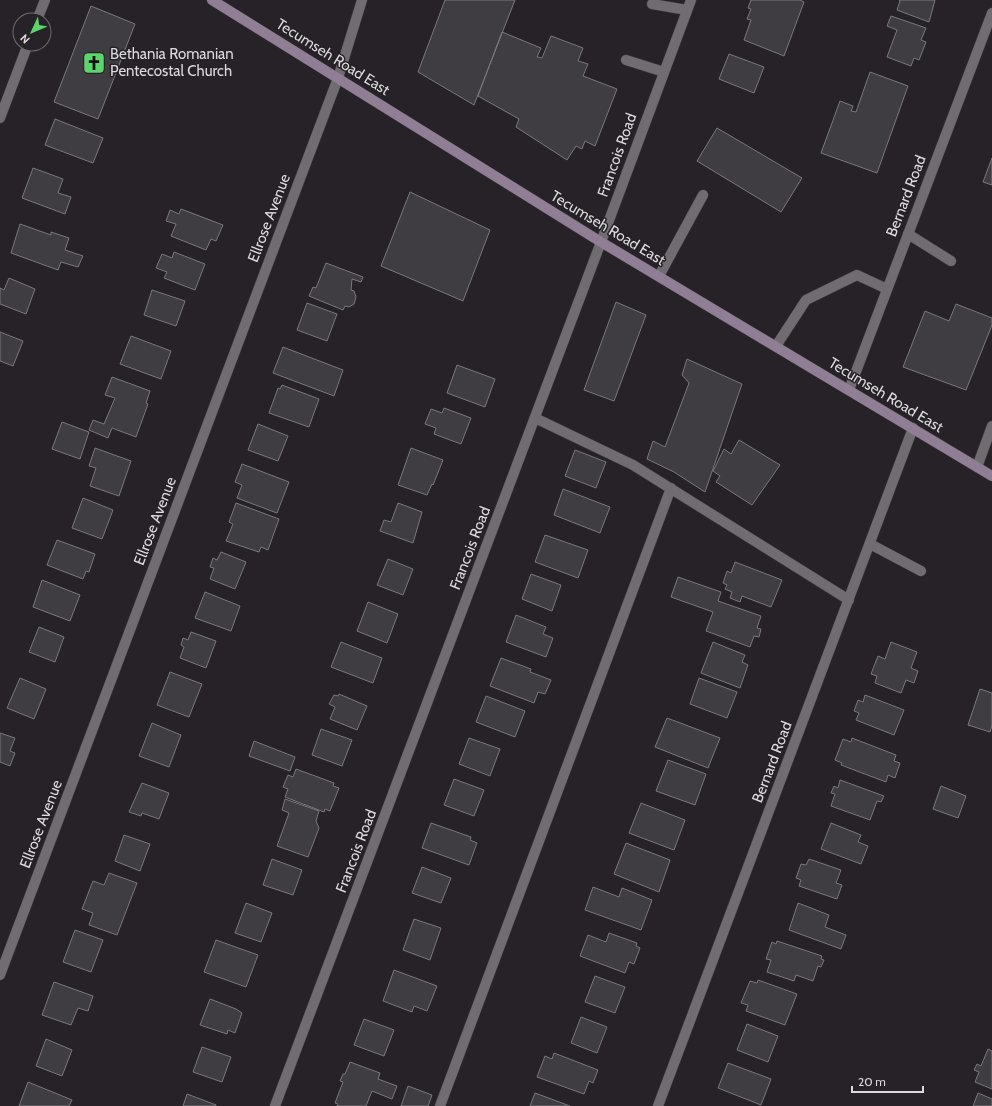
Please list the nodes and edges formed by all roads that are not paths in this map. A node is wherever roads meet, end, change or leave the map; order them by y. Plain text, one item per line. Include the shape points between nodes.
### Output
1 (45, 0) edge
2 (212, 0) edge
3 (362, 0) edge
4 (691, 0) edge
5 (652, 4) dead end
6 (688, 10) junction
7 (40, 12) edge
8 (992, 13) edge
9 (25, 52) edge
10 (626, 60) dead end
11 (664, 72) junction
12 (338, 78) junction
13 (0, 118) edge
14 (703, 195) dead end
15 (908, 234) junction
16 (601, 242) junction
17 (951, 261) dead end
18 (659, 276) junction
19 (887, 289) junction
20 (776, 346) junction
21 (849, 390) junction
22 (535, 418) junction
23 (992, 426) edge
24 (913, 428) junction
25 (977, 467) junction
26 (992, 476) edge
27 (670, 488) junction
28 (870, 544) junction
29 (921, 571) dead end
30 (849, 600) junction
31 (0, 975) edge
32 (275, 1106) edge
33 (440, 1106) edge
34 (658, 1106) edge

1 - 7 street
2 - 12 main road, Tecumseh Road East
3 - 12 street, Ellrose Avenue
4 - 6 street, Francois Road
5 - 6 street
6 - 11 street, Francois Road
8 - 15 street, Bernard Road
9 - 13 street
10 - 11 street
11 - 16 street, Francois Road
12 - 16 main road, Tecumseh Road East
12 - 31 street, Ellrose Avenue
14 - 18 street
15 - 17 street
15 - 19 street, Bernard Road
16 - 18 main road, Tecumseh Road East
16 - 22 street, Francois Road
18 - 20 main road, Tecumseh Road East
19 - 20 street via 857,275 806,300
19 - 21 street, Bernard Road
20 - 21 main road, Tecumseh Road East
21 - 24 main road, Tecumseh Road East
22 - 27 street via 633,465
22 - 32 street, Francois Road
23 - 25 street
24 - 25 main road, Tecumseh Road East
24 - 28 street, Bernard Road
25 - 26 main road, Tecumseh Road East
27 - 30 street
27 - 33 street
28 - 29 street
28 - 30 street, Bernard Road
30 - 34 street, Bernard Road

